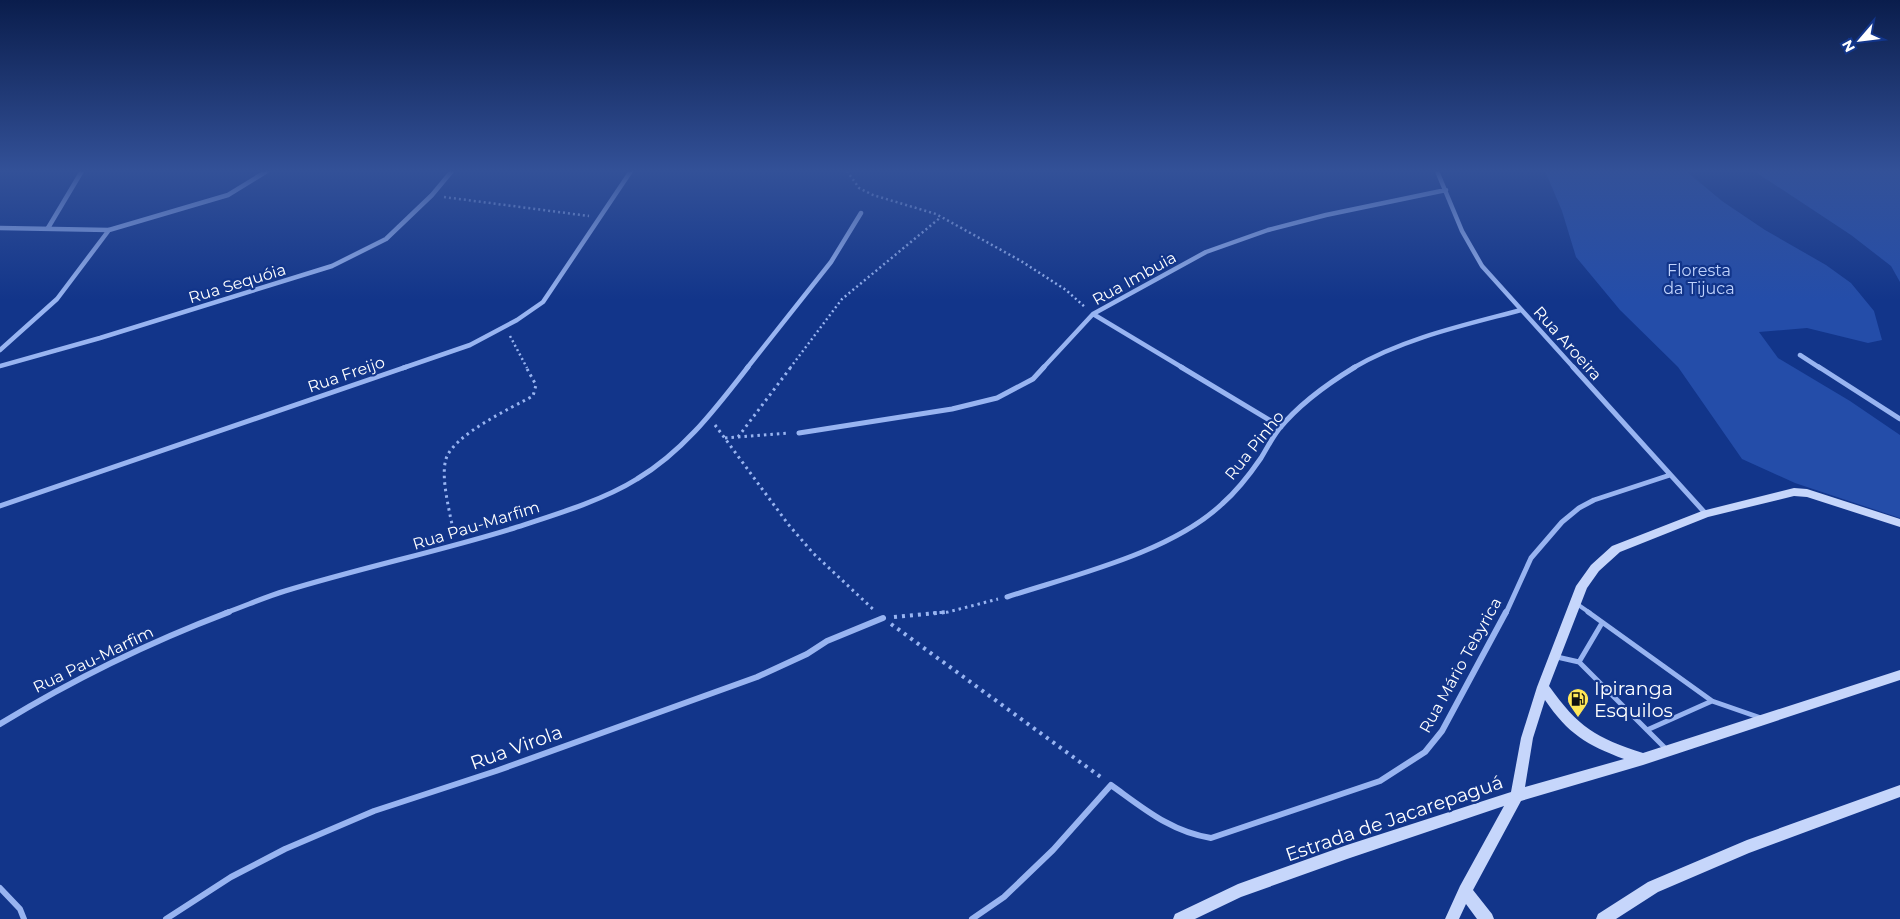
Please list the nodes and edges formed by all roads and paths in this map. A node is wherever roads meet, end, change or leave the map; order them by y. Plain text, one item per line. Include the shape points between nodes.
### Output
1 (56, 214) edge
2 (166, 214) edge
3 (412, 214) edge
4 (569, 214) edge
5 (602, 214) edge
6 (861, 214) dead end
7 (932, 214) edge
8 (1331, 214) edge
9 (1455, 214) edge
10 (942, 217) junction
11 (599, 218) junction
12 (0, 228) edge
13 (48, 228) junction
14 (108, 230) junction
15 (1521, 310) junction
16 (1093, 314) junction
17 (505, 328) junction
18 (0, 350) edge
19 (1800, 355) dead end
20 (0, 366) edge
21 (709, 416) junction
22 (1900, 420) edge
23 (1281, 427) junction
24 (799, 433) joint
25 (738, 437) junction
26 (725, 438) junction
27 (1670, 476) junction
28 (0, 506) edge
29 (1706, 514) junction
30 (1900, 523) edge
31 (455, 546) junction
32 (1007, 597) joint
33 (1575, 603) junction
34 (883, 618) junction
35 (1602, 623) junction
36 (1554, 656) junction
37 (1579, 662) junction
38 (1900, 675) edge
39 (1543, 687) junction
40 (1712, 701) junction
41 (1765, 719) junction
42 (0, 724) edge
43 (1647, 730) junction
44 (1668, 751) junction
45 (1643, 759) junction
46 (1111, 785) junction
47 (1900, 791) edge
48 (1517, 796) junction
49 (0, 888) edge
50 (1465, 890) junction
51 (24, 919) edge
52 (166, 919) edge
53 (972, 919) edge
54 (1180, 919) edge
55 (1452, 919) edge
56 (1487, 919) edge
57 (1603, 919) edge

1 - 13 street
2 - 14 street
3 - 20 street, Rua Sequóia via 386,239 332,266
4 - 11 path
5 - 11 street, Rua Freijo
6 - 21 street, Rua Pau-Marfim via 831,262
7 - 10 path
8 - 16 street, Rua Imbuia via 1268,230 1206,252
9 - 15 street, Rua Aroeira via 1482,266
10 - 16 path via 1021,261 1066,290
10 - 25 path via 842,299
11 - 17 street, Rua Freijo via 543,302
12 - 13 street
13 - 14 street
14 - 18 street via 57,299
15 - 23 street, Rua Pinho via 1446,330 1388,351 1317,391
15 - 27 street, Rua Aroeira
16 - 23 street
16 - 24 street, Rua Imbuia via 1033,380 997,398 952,409
17 - 28 street, Rua Freijo via 470,345
17 - 31 path via 536,385 533,396 465,435 446,457
19 - 22 street
21 - 26 path
21 - 31 street, Rua Pau-Marfim via 661,462 619,489 549,517
23 - 32 street, Rua Pinho via 1258,463 1238,486 1211,513 1186,529 1144,551
24 - 25 path
25 - 26 path
26 - 34 path via 764,494 813,553
27 - 29 street, Rua Aroeira
27 - 46 street, Rua Mário Tebyrica via 1594,500 1562,522 1530,558 1498,632 1442,730 1425,752 1380,781 1212,838 1195,837 1176,830
29 - 30 main road, Estrada de Jacarepaguá via 1794,492 1807,493
29 - 33 main road, Estrada de Jacarepaguá via 1616,549 1595,568
31 - 42 street, Rua Pau-Marfim via 284,591 190,627 40,699
32 - 34 path via 948,612
33 - 35 lane
33 - 36 main road, Estrada de Jacarepaguá
34 - 46 path
34 - 52 street, Rua Virola via 827,640 807,654 757,677 496,771 374,811 285,849 231,877
35 - 37 lane
35 - 40 lane
36 - 37 lane
36 - 39 main road, Estrada de Jacarepaguá
37 - 43 lane
38 - 41 main road
39 - 45 main road via 1559,712 1585,736 1603,746
39 - 48 main road, Estrada de Jacarepaguá via 1527,738
40 - 41 lane
40 - 43 lane
41 - 44 main road
43 - 44 lane
44 - 45 main road
45 - 48 main road
46 - 53 street via 1046,857 1004,897
47 - 57 main road via 1653,887
48 - 50 main road
48 - 54 main road, Estrada de Jacarepaguá via 1238,891
49 - 51 street via 20,909
50 - 55 main road
50 - 56 main road

